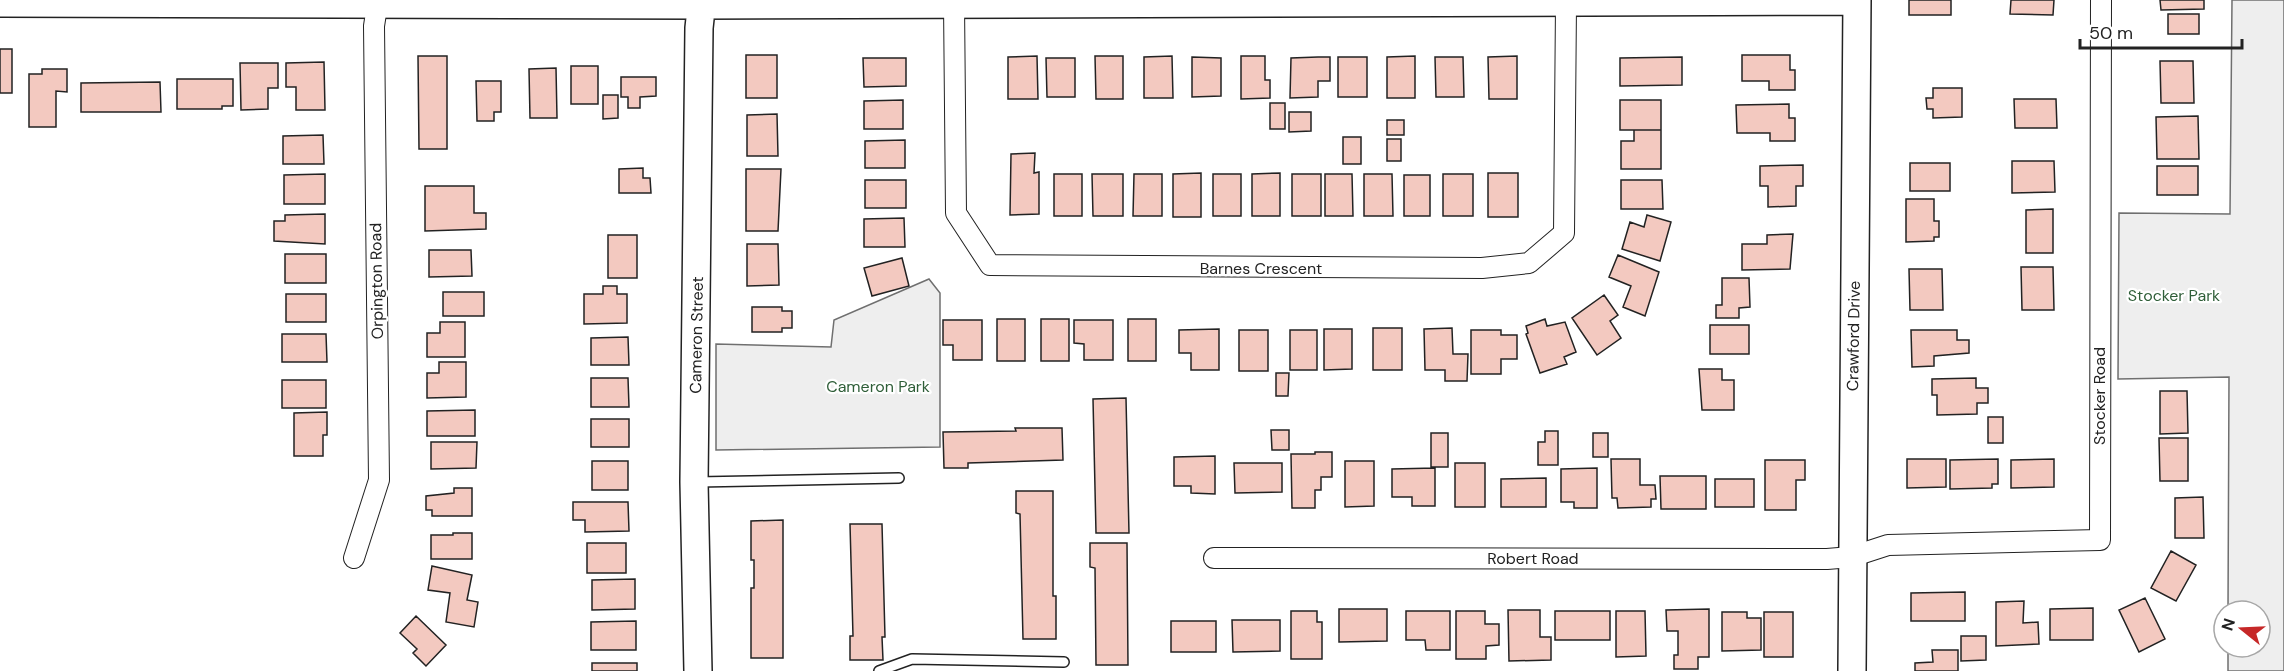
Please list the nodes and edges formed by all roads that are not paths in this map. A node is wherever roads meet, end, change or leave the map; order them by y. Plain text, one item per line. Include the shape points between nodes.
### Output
1 (2102, 0) edge
2 (1013, 1) edge
3 (1785, 1) edge
4 (1857, 1) edge
5 (377, 2) edge
6 (1109, 2) edge
7 (0, 3) edge
8 (701, 3) edge
9 (954, 3) junction
10 (1566, 4) junction
11 (899, 478) dead end
12 (694, 482) junction
13 (1851, 557) junction
14 (354, 558) dead end
15 (1214, 558) dead end
16 (1064, 662) dead end
17 (698, 671) edge
18 (879, 671) edge
19 (1852, 671) edge

1 - 13 street, Stocker Road via 2100,540 1888,545
2 - 6 street
2 - 9 street
3 - 4 street
3 - 10 street
4 - 13 street, Crawford Drive
5 - 7 street
5 - 8 street
5 - 14 street, Orpington Road via 374,27 379,480
6 - 10 street
8 - 9 street
8 - 12 street, Cameron Street
9 - 10 street, Barnes Crescent via 956,213 990,265 1383,269 1482,268 1528,263 1564,233
11 - 12 lane
12 - 17 street, Cameron Street
13 - 15 street, Robert Road
13 - 19 street, Crawford Drive
16 - 18 lane via 912,658

